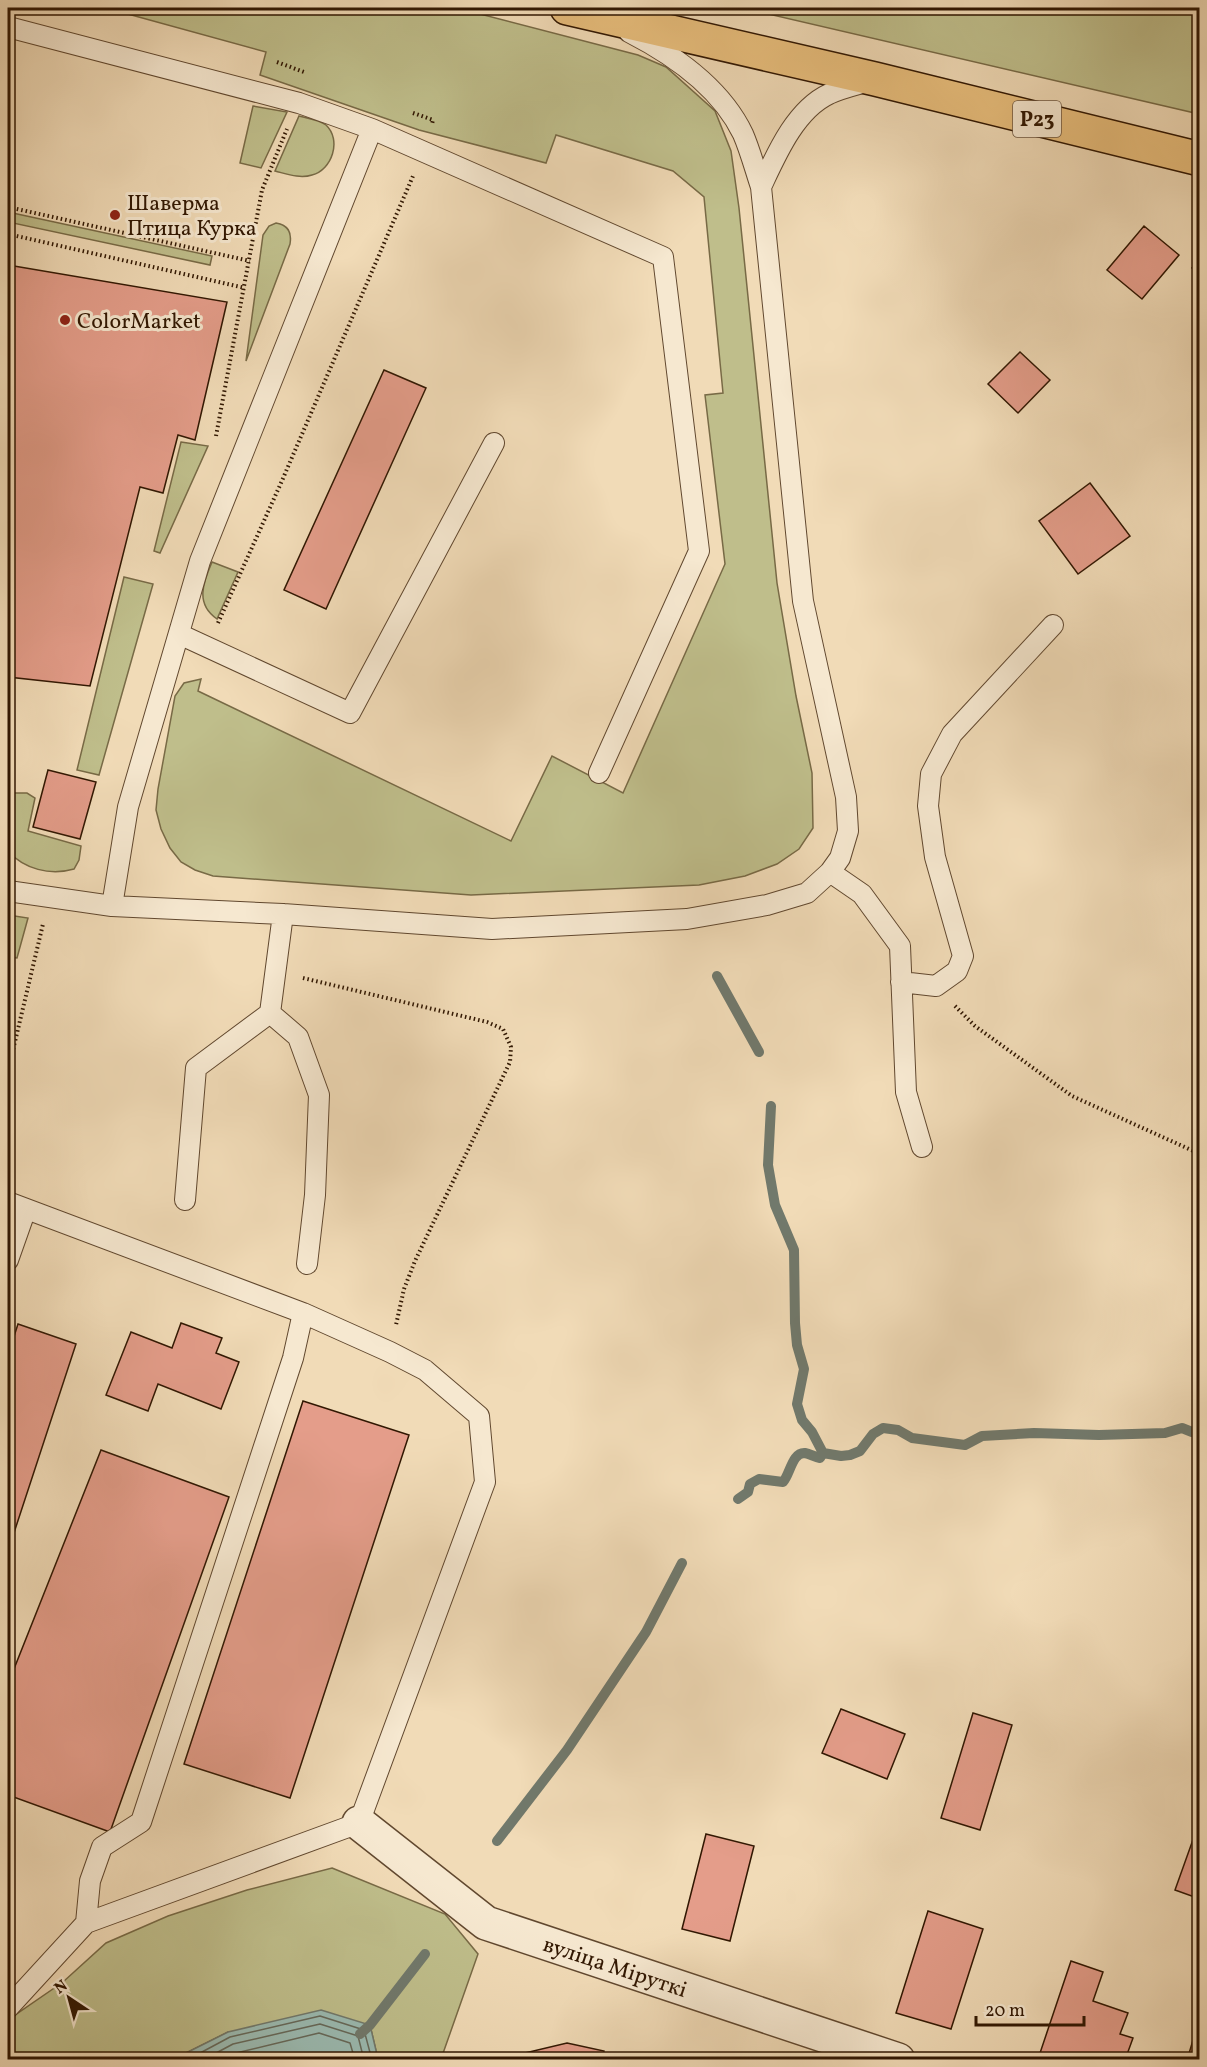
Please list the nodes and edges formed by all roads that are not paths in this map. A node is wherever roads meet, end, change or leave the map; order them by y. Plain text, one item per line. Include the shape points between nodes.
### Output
1 (578, 10) edge
2 (8, 27) edge
3 (875, 79) junction
4 (372, 129) junction
5 (1200, 159) edge
6 (760, 187) junction
7 (494, 442) dead end
8 (1053, 625) dead end
9 (179, 634) junction
10 (599, 773) dead end
11 (830, 872) junction
12 (8, 891) edge
13 (112, 906) junction
14 (284, 914) junction
15 (901, 982) junction
16 (270, 1012) junction
17 (921, 1147) dead end
18 (185, 1200) dead end
19 (17, 1205) edge
20 (8, 1260) edge
21 (307, 1264) dead end
22 (303, 1314) junction
23 (359, 1823) junction
24 (86, 1923) junction
25 (8, 2008) edge
26 (898, 2060) edge

1 - 3 highway, Р23
1 - 6 lane via 646,41 692,73 724,104 742,134
2 - 4 lane via 299,103
3 - 5 highway, Р23
3 - 6 lane via 827,94 804,114 788,134
4 - 9 lane via 200,561
4 - 10 lane via 663,257 699,551
6 - 11 lane via 803,601 846,797 848,831 840,858
7 - 9 lane via 350,713
8 - 15 lane via 952,734 931,774 928,806 935,857 963,956 957,971 936,986
9 - 13 lane via 128,807
11 - 14 lane via 807,893 687,919 492,929
11 - 15 lane via 862,894 900,946
12 - 13 lane
13 - 14 lane
14 - 16 lane
15 - 17 lane via 906,1092
16 - 18 lane via 196,1068
16 - 21 lane via 298,1037 319,1095 315,1195
19 - 20 lane
19 - 22 lane
22 - 23 lane via 425,1370 479,1416 485,1482
22 - 24 lane via 293,1358 141,1822 102,1847 90,1881
23 - 24 lane
23 - 26 street, вуліца Міруткі via 486,1923
24 - 25 lane

